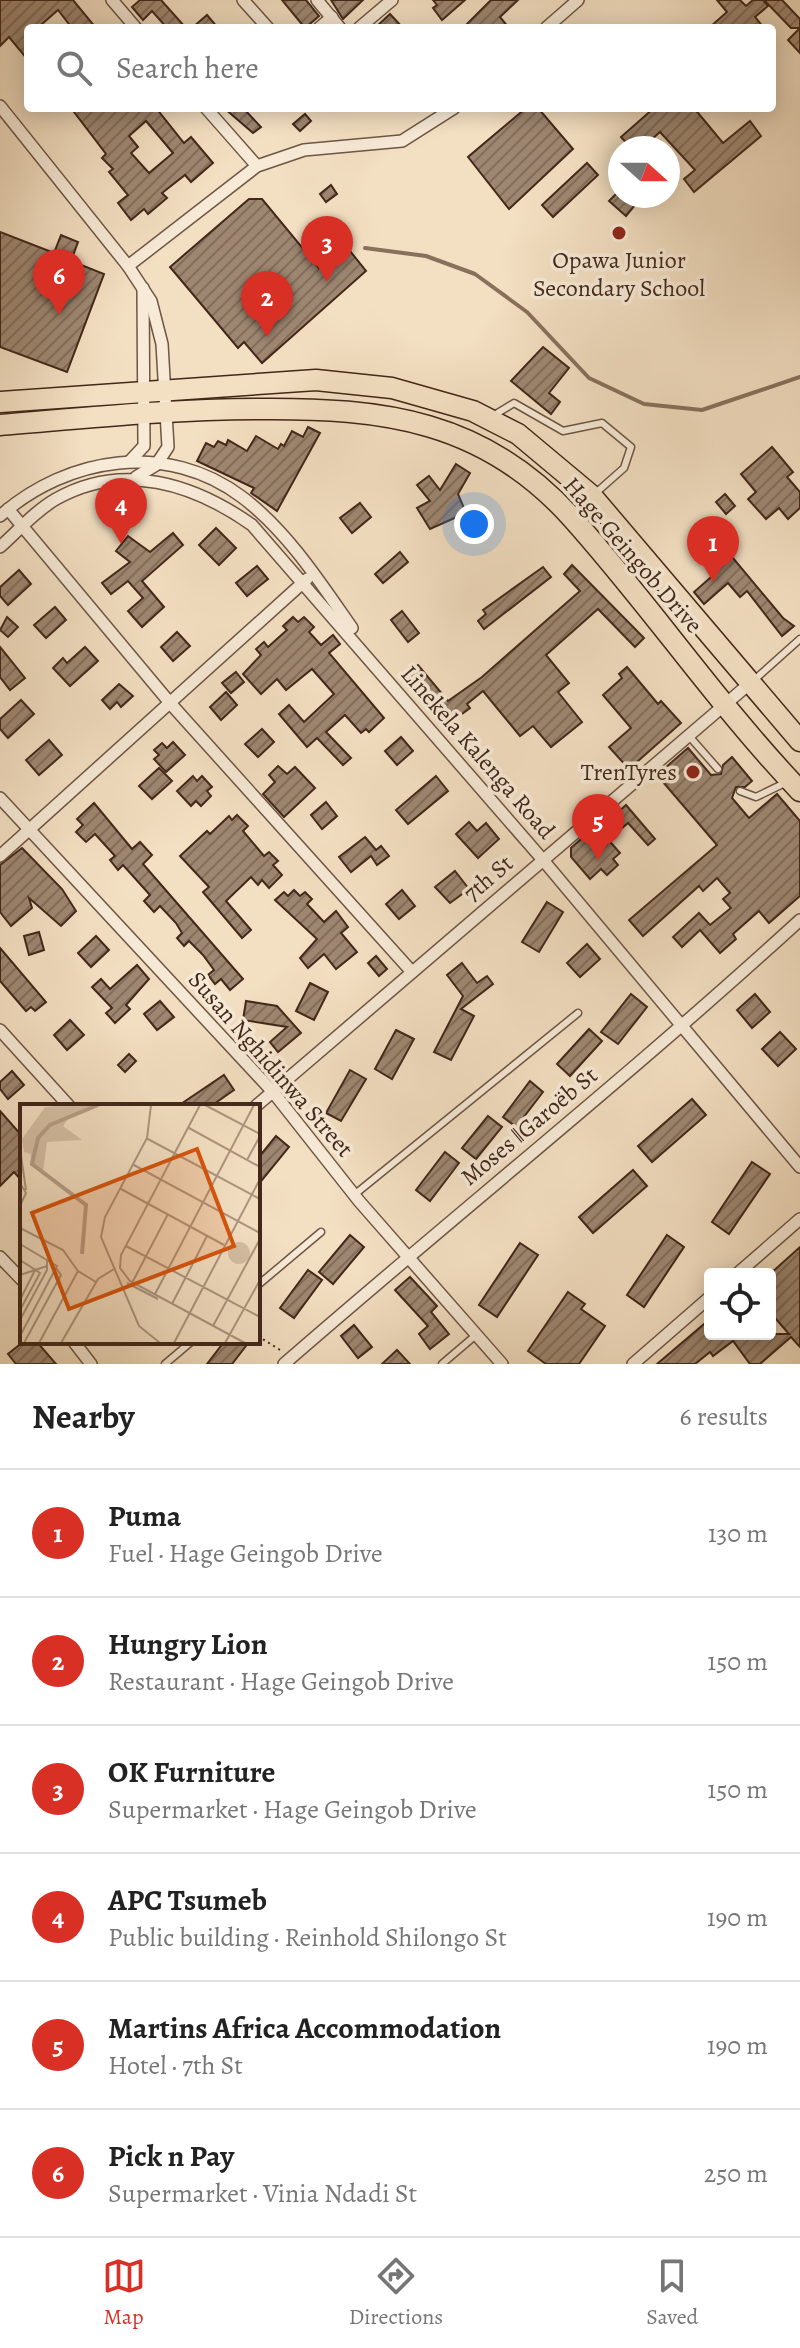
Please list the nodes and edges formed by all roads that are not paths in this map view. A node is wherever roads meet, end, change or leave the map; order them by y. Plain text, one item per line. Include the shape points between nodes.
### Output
1 (112, 0) edge
2 (243, 0) edge
3 (317, 0) edge
4 (392, 0) edge
5 (578, 0) edge
6 (332, 17) junction
7 (133, 24) edge
8 (264, 24) edge
9 (324, 24) edge
10 (337, 24) edge
11 (364, 24) edge
12 (551, 24) edge
13 (0, 106) edge
14 (210, 112) edge
15 (448, 112) edge
16 (257, 166) junction
17 (128, 266) junction
18 (143, 288) junction
19 (142, 392) junction
20 (166, 400) junction
21 (0, 402) edge
22 (143, 413) junction
23 (488, 418) junction
24 (0, 425) edge
25 (144, 446) junction
26 (168, 447) junction
27 (130, 461) junction
28 (153, 468) junction
29 (186, 468) junction
30 (591, 495) junction
31 (3, 509) edge
32 (570, 516) junction
33 (23, 527) junction
34 (0, 547) edge
35 (314, 573) junction
36 (304, 582) junction
37 (800, 639) edge
38 (383, 675) junction
39 (749, 684) junction
40 (170, 703) junction
41 (727, 704) junction
42 (689, 736) junction
43 (800, 741) edge
44 (718, 769) dead end
45 (795, 786) edge
46 (740, 791) dead end
47 (0, 798) edge
48 (29, 830) junction
49 (0, 856) edge
50 (543, 860) junction
51 (800, 920) edge
52 (412, 972) junction
53 (578, 1013) dead end
54 (682, 1028) junction
55 (0, 1030) edge
56 (273, 1092) junction
57 (67, 1104) edge
58 (258, 1104) edge
59 (800, 1167) edge
60 (354, 1195) junction
61 (800, 1219) edge
62 (321, 1232) dead end
63 (408, 1255) junction
64 (0, 1257) edge
65 (744, 1268) edge
66 (20, 1278) edge
67 (260, 1283) edge
68 (704, 1302) edge
69 (476, 1335) junction
70 (76, 1344) edge
71 (189, 1344) edge
72 (288, 1361) edge
73 (91, 1364) edge
74 (165, 1364) edge
75 (442, 1364) edge
76 (502, 1364) edge
77 (633, 1364) edge

1 - 7 street
2 - 8 street
3 - 6 street
4 - 11 street
5 - 12 street
6 - 9 street
6 - 10 street
13 - 17 street
14 - 16 street
15 - 16 street via 402,141 304,150
16 - 17 street
17 - 18 street
18 - 19 street
18 - 20 street via 162,344
19 - 20 highway, Hage Geingob Drive
19 - 21 highway, Hage Geingob Drive
19 - 22 street
20 - 22 highway, Hage Geingob Drive
20 - 23 highway, Hage Geingob Drive via 316,380 448,401
20 - 26 street
20 - 32 highway, Hage Geingob Drive via 332,408 405,418 466,438 500,456
22 - 24 highway, Hage Geingob Drive
22 - 25 street
23 - 30 highway, Hage Geingob Drive via 518,434
23 - 30 lane via 514,403 563,431 602,423 631,447 624,468
25 - 27 street
25 - 28 street
26 - 28 street
26 - 29 street
27 - 28 street
27 - 31 street via 61,477
28 - 29 street
28 - 33 street via 55,499
28 - 36 street, Linekela Kalenga Road via 176,486 226,507 252,525
29 - 35 street via 240,496
30 - 32 lane
30 - 39 highway, Hage Geingob Drive
31 - 33 street
32 - 41 highway, Hage Geingob Drive
33 - 34 street
33 - 40 street
35 - 36 street
35 - 38 street
36 - 38 street, Linekela Kalenga Road
36 - 40 street
37 - 39 lane
38 - 50 street, Linekela Kalenga Road
39 - 41 street, 7th St
39 - 43 highway, Hage Geingob Drive
40 - 48 street
40 - 52 street
41 - 42 street, 7th St
41 - 45 highway, Hage Geingob Drive
42 - 44 lane
42 - 50 street, 7th St
45 - 46 lane via 756,797
47 - 48 street, Susan Nghidinwa Street
48 - 49 street
48 - 56 street, Susan Nghidinwa Street
50 - 52 street, 7th St
50 - 54 street, Linekela Kalenga Road
51 - 54 street, Moses ǁGaroëb St
52 - 56 street, 7th St
53 - 60 lane
54 - 59 street, Linekela Kalenga Road
54 - 63 street, Moses ǁGaroëb St
55 - 57 street
56 - 58 street, 7th St
56 - 60 street, Susan Nghidinwa Street
60 - 63 street, Susan Nghidinwa Street
61 - 65 street
62 - 67 lane
63 - 69 street, Susan Nghidinwa Street
63 - 72 street, Moses ǁGaroëb St
64 - 66 street
68 - 77 street
69 - 75 lane
69 - 76 street, Susan Nghidinwa Street
70 - 73 street
71 - 74 lane

